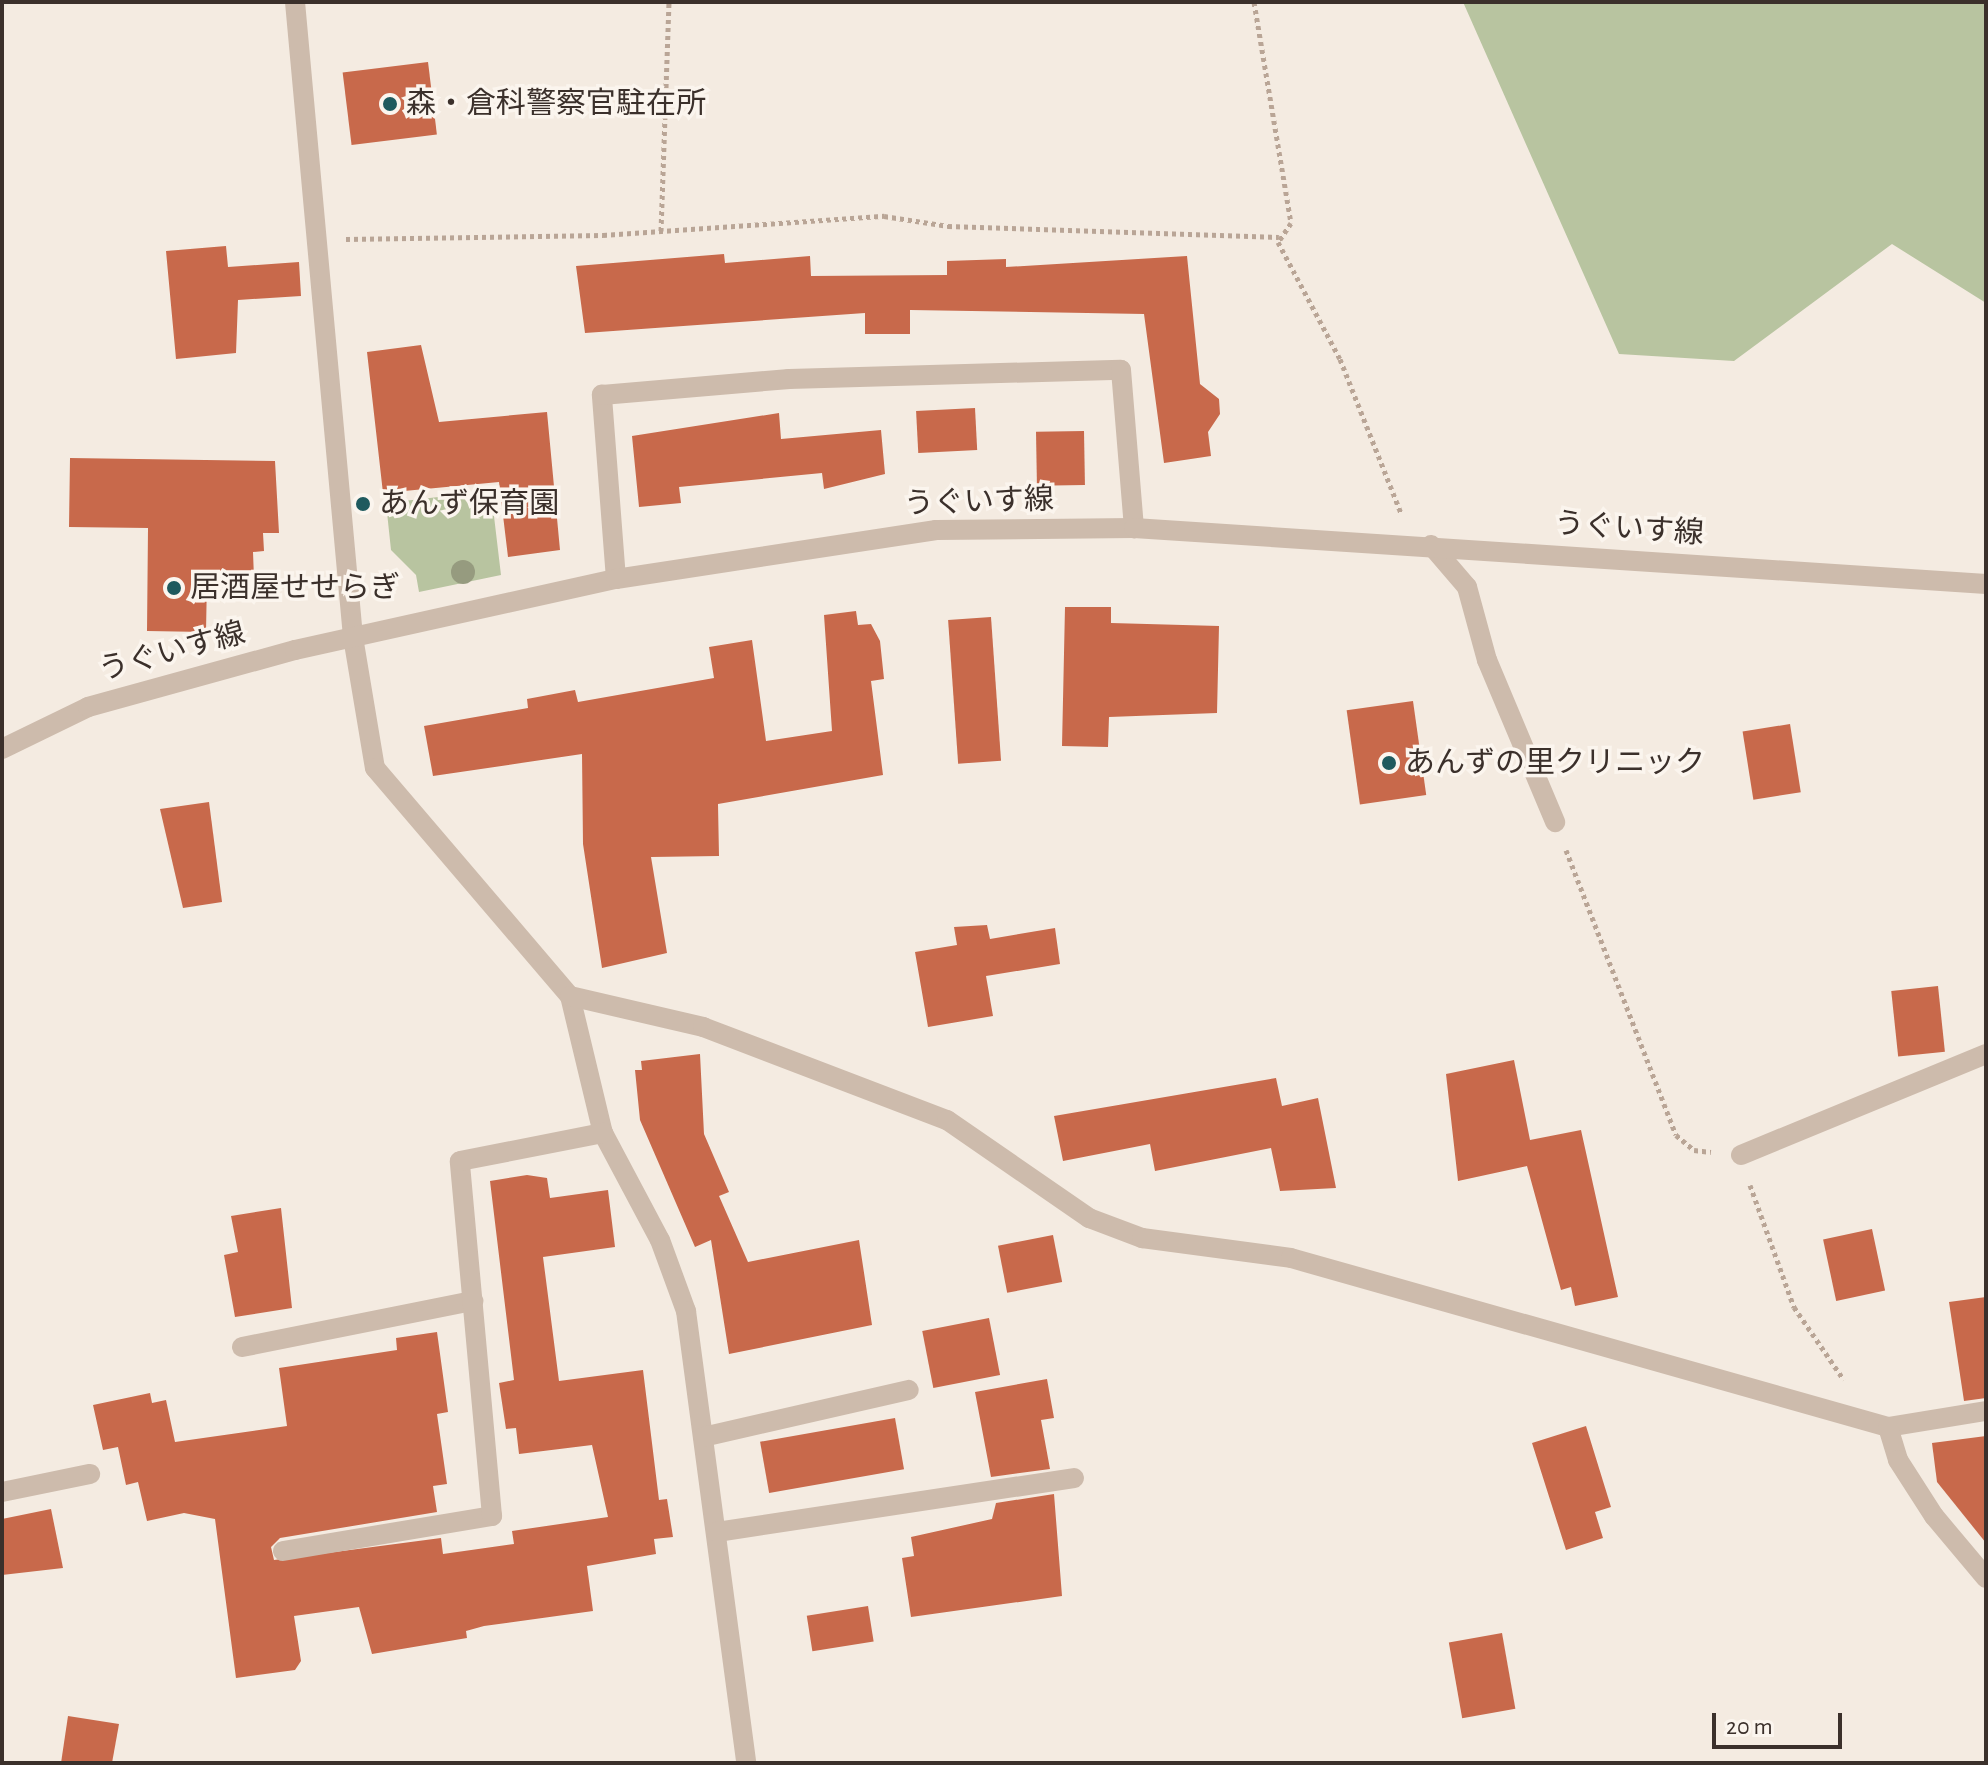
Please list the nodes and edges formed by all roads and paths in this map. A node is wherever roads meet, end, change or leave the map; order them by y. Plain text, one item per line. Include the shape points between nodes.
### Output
1 (295, 2) edge
2 (669, 2) edge
3 (1254, 2) edge
4 (661, 231) junction
5 (1279, 237) junction
6 (321, 240) junction
7 (1134, 528) junction
8 (1431, 545) junction
9 (616, 579) junction
10 (1986, 584) edge
11 (353, 637) junction
12 (2, 749) edge
13 (1555, 822) joint
14 (570, 996) junction
15 (1986, 1054) edge
16 (603, 1133) junction
17 (1741, 1155) junction
18 (473, 1301) junction
19 (242, 1347) dead end
20 (1847, 1385) dead end
21 (909, 1390) dead end
22 (1986, 1411) edge
23 (1888, 1427) junction
24 (703, 1437) junction
25 (90, 1474) dead end
26 (1074, 1478) dead end
27 (2, 1492) edge
28 (717, 1532) junction
29 (283, 1551) dead end
30 (1986, 1578) edge
31 (746, 1763) edge

1 - 6 street
2 - 4 path
3 - 5 path via 1291,223
4 - 5 path via 884,216 948,226
4 - 6 path
5 - 8 path via 1298,291 1340,359 1402,514
6 - 11 street
7 - 8 street, うぐいす線
7 - 9 street, うぐいす線 via 936,530
7 - 9 street via 1121,370 789,379 602,395
8 - 10 street, うぐいす線
8 - 13 street via 1467,587 1487,660
9 - 11 street, うぐいす線
11 - 12 street, うぐいす線 via 88,707
11 - 14 street via 375,768
13 - 17 path via 1676,1135 1694,1150
14 - 16 street
14 - 23 street via 703,1027 947,1120 1089,1218 1142,1238 1291,1258
15 - 17 street
16 - 18 street via 460,1161
16 - 24 street via 660,1240 686,1311
17 - 20 path via 1794,1307
18 - 19 street
18 - 29 street via 492,1516
21 - 24 street
22 - 23 street
23 - 30 street via 1898,1460 1927,1505
24 - 28 street
25 - 27 street
26 - 28 street
28 - 31 street

